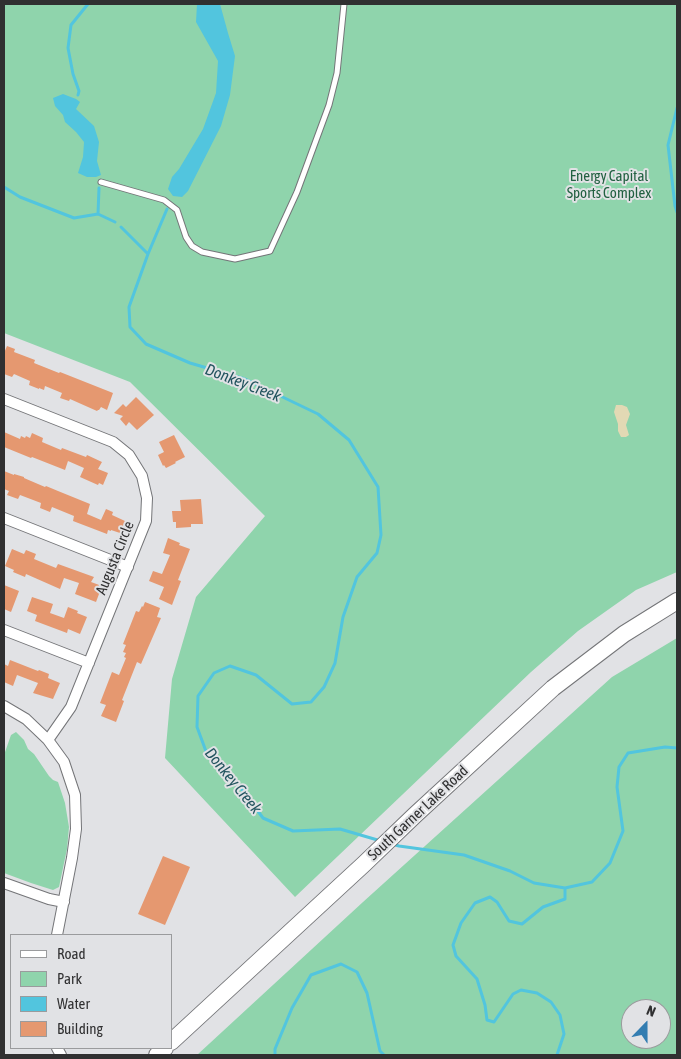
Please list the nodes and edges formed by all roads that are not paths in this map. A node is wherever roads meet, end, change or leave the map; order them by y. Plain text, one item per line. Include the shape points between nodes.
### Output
1 (344, 4) edge
2 (101, 182) dead end
3 (4, 399) edge
4 (4, 518) edge
5 (128, 567) junction
6 (677, 601) edge
7 (4, 630) edge
8 (89, 663) junction
9 (4, 706) edge
10 (48, 740) junction
11 (4, 883) edge
12 (64, 902) junction
13 (57, 934) edge
14 (172, 1041) edge

1 - 2 lane via 337,73 329,105 297,192 270,251 235,259 202,252 186,237 177,210 164,200
3 - 5 street, Augusta Circle via 113,442 129,455 142,476 147,498 146,521
4 - 5 street
5 - 8 street, Augusta Circle
6 - 14 main road, South Garner Lake Road via 624,634 552,688
7 - 8 street
8 - 10 street, Augusta Circle via 71,706
9 - 10 street
10 - 12 street via 64,762 75,795 76,829
11 - 12 street
12 - 13 street

